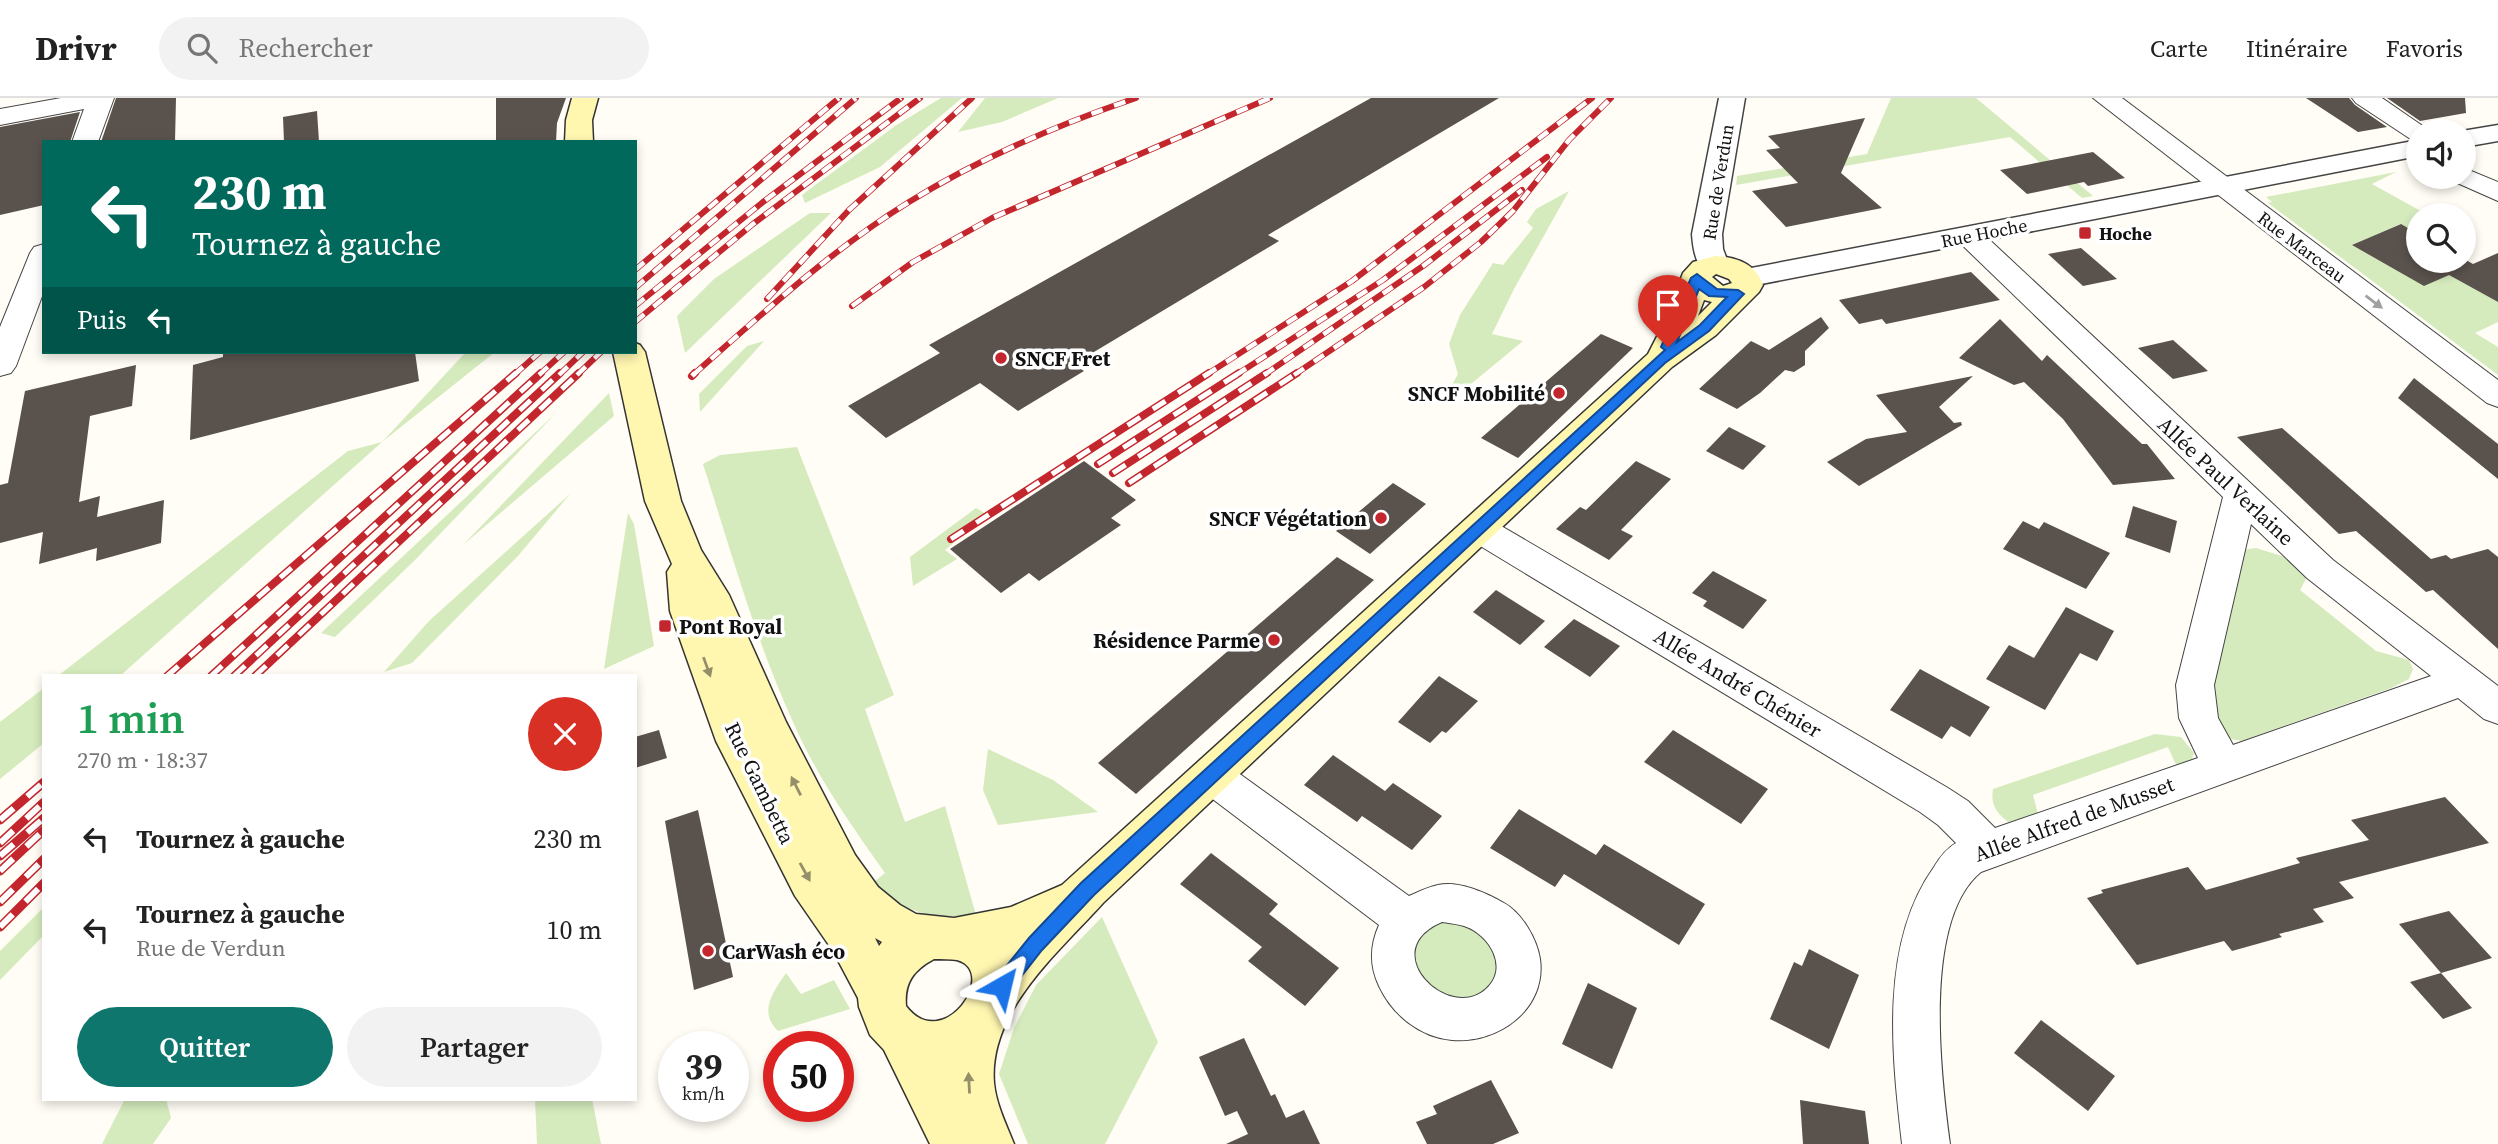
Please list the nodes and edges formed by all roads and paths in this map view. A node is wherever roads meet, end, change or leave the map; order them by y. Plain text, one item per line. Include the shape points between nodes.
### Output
1 (101, 98) edge
2 (585, 98) edge
3 (1732, 98) edge
4 (2106, 98) edge
5 (2365, 98) edge
6 (0, 117) edge
7 (2498, 133) edge
8 (2406, 137) edge
9 (2476, 137) edge
10 (86, 140) edge
11 (579, 140) edge
12 (2406, 148) edge
13 (2476, 182) edge
14 (2222, 187) junction
15 (2498, 194) edge
16 (1969, 236) junction
17 (42, 256) edge
18 (1706, 271) junction
19 (1742, 286) junction
20 (14, 297) edge
21 (629, 354) edge
22 (1661, 360) junction
23 (0, 366) edge
24 (2498, 396) edge
25 (2240, 496) junction
26 (1479, 529) junction
27 (684, 553) junction
28 (2462, 681) junction
29 (2498, 708) edge
30 (2224, 765) junction
31 (1212, 776) junction
32 (1988, 849) junction
33 (1087, 889) junction
34 (1407, 920) dead end
35 (945, 938) junction
36 (881, 994) junction
37 (989, 1009) junction
38 (902, 1037) junction
39 (956, 1144) edge
40 (989, 1144) edge
41 (1926, 1144) edge

1 - 6 street
1 - 10 street
2 - 11 main road
3 - 18 street, Rue de Verdun via 1707,234
4 - 14 street, Rue Marceau
5 - 8 street
7 - 9 street
12 - 14 street, Rue Hoche
13 - 15 street
14 - 16 street, Rue Hoche
14 -> 24 street, Rue Marceau
16 - 19 street, Rue Hoche
16 - 25 street, Allée Paul Verlaine
17 - 20 street
18 - 19 main road via 1701,285 1714,293
18 - 22 main road
19 - 22 main road via 1705,328
20 - 23 street
21 - 27 main road, Rue Gambetta via 663,502
22 - 26 main road
25 - 28 street, Allée Paul Verlaine via 2342,587
25 - 30 street via 2195,685 2199,720
26 - 31 main road
26 - 32 street, Allée André Chénier via 1934,800
35 -> 27 main road, Rue Gambetta via 909,933 884,920 862,901 839,869 765,724 710,595
27 -> 36 main road, Rue Gambetta via 689,611 737,741 811,882
28 - 29 street, Allée Paul Verlaine
28 - 30 street, Allée Alfred de Musset
30 - 32 street, Allée Alfred de Musset
31 - 33 main road
31 - 34 street
32 - 41 street, Allée Alfred de Musset via 1961,862 1941,893 1927,933 1919,980 1918,1038
33 - 35 main road via 1030,921 996,933
33 - 37 main road via 1021,961
35 - 36 main road via 912,947 895,962
35 - 37 main road via 976,945 990,959 996,977
36 - 38 main road via 884,1016
37 - 38 main road via 956,1039 924,1044
40 -> 37 main road via 968,1080 971,1054
38 - 39 main road

